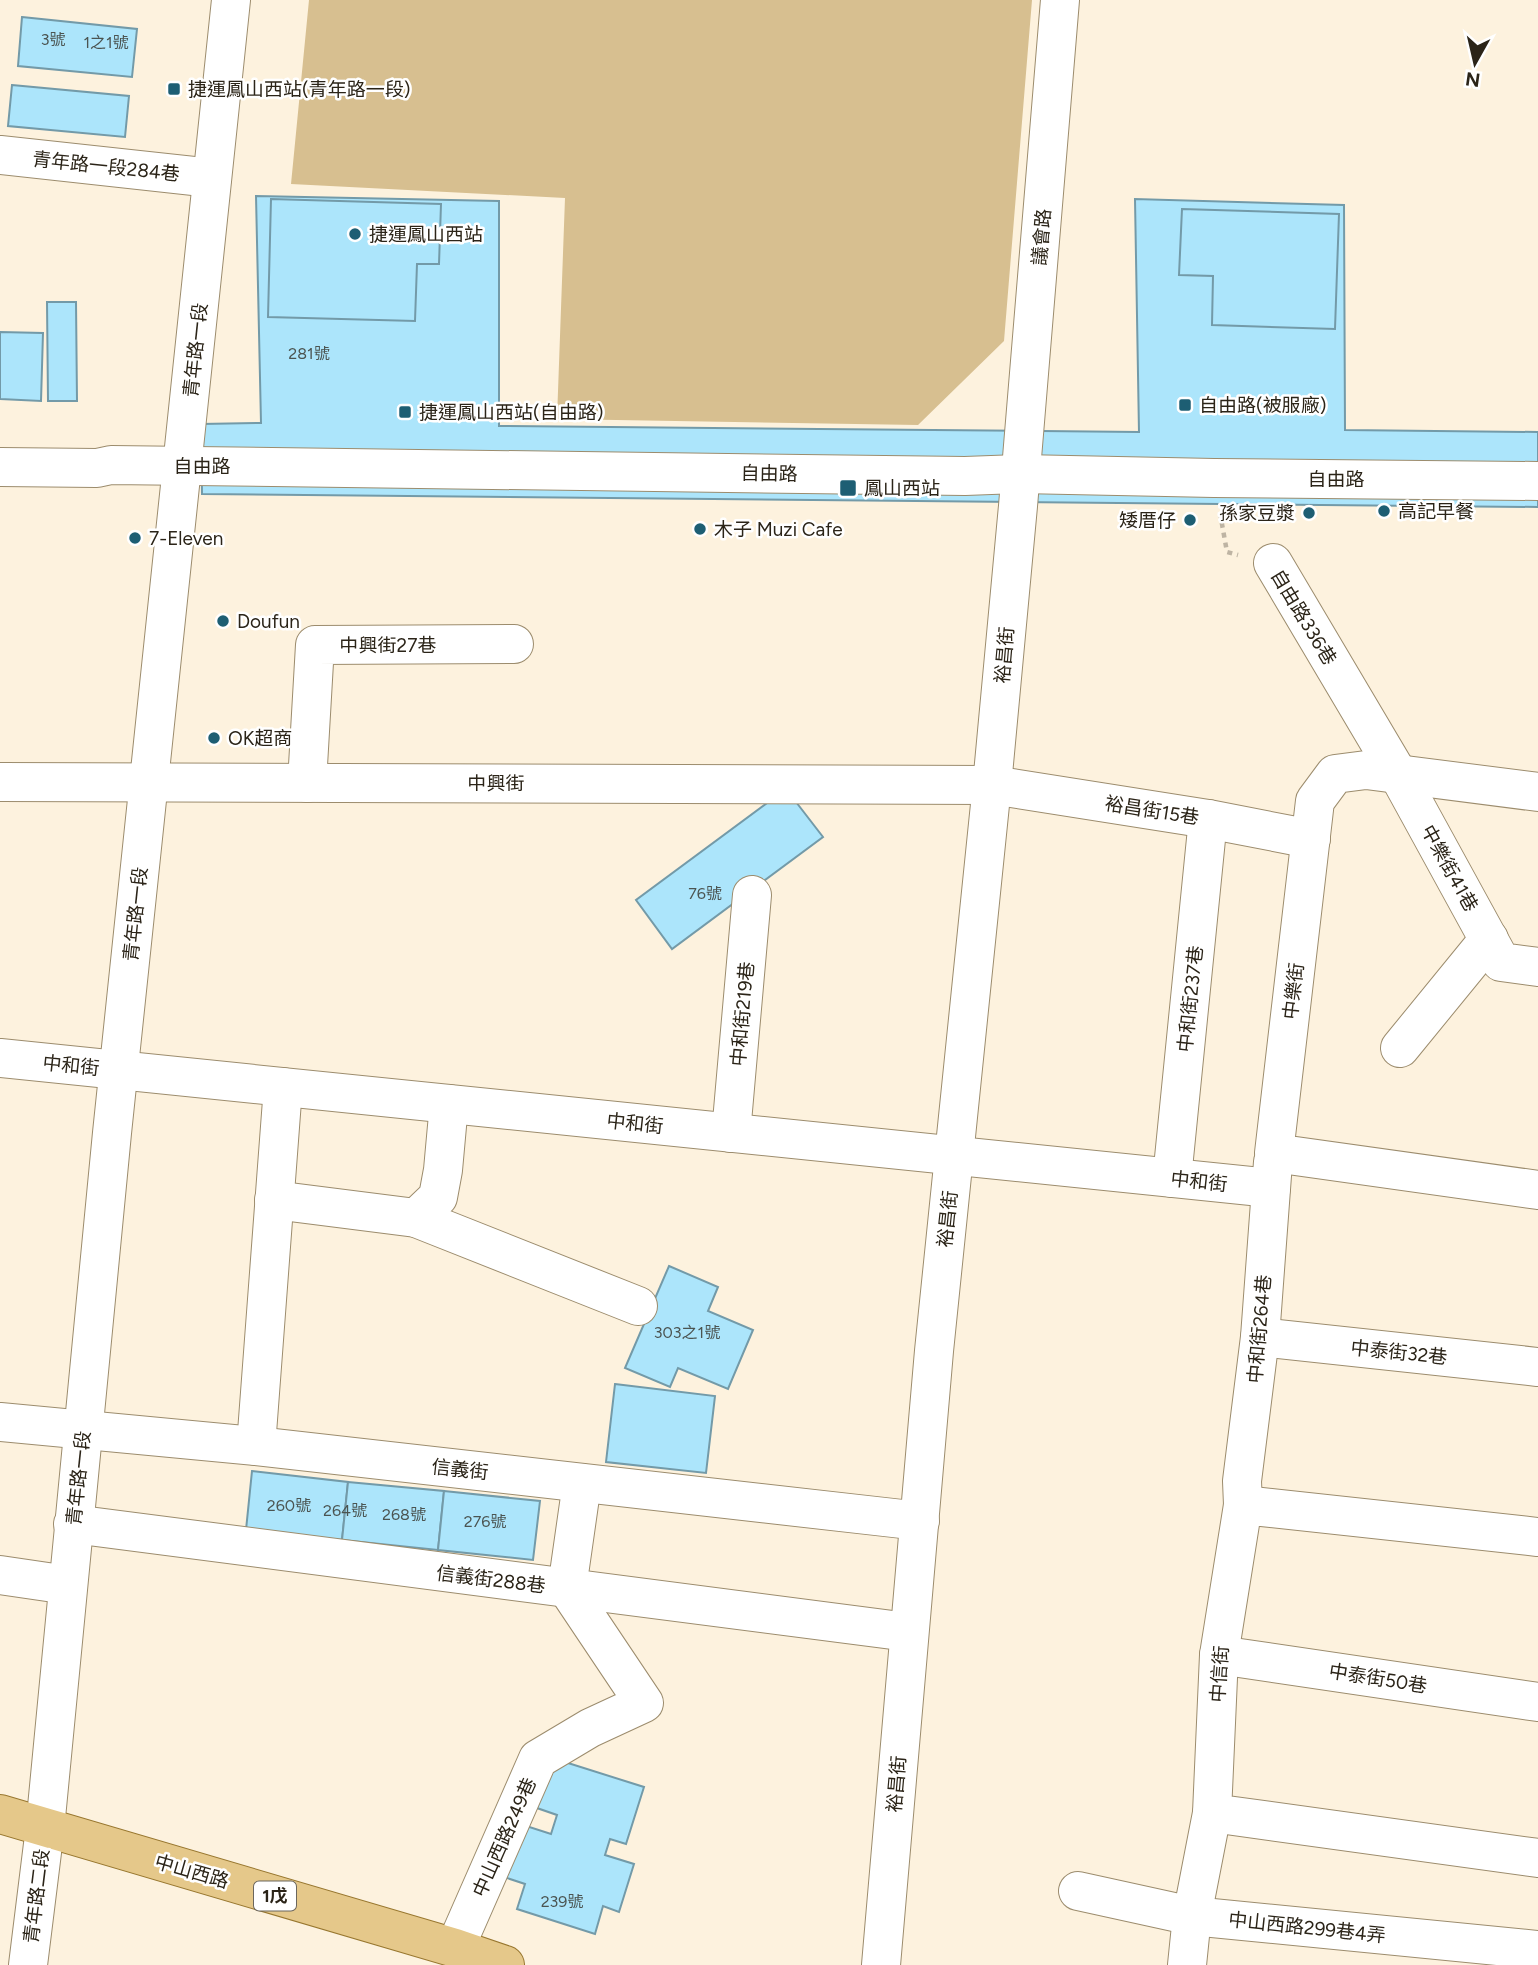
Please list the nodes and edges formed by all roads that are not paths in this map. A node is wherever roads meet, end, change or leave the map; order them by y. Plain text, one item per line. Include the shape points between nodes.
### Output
1 (231, 0) edge
2 (1060, 0) edge
3 (0, 155) edge
4 (212, 178) junction
5 (0, 467) edge
6 (182, 467) junction
7 (1021, 474) junction
8 (1538, 481) edge
9 (1273, 563) road end
10 (514, 644) dead end
11 (1398, 774) junction
12 (0, 782) edge
13 (149, 782) junction
14 (307, 783) junction
15 (992, 785) junction
16 (1538, 792) edge
17 (1208, 820) junction
18 (1311, 839) junction
19 (752, 895) dead end
20 (1495, 950) junction
21 (1538, 967) edge
22 (1400, 1048) dead end
23 (0, 1058) edge
24 (118, 1070) junction
25 (284, 1087) junction
26 (449, 1104) junction
27 (731, 1133) junction
28 (954, 1156) junction
29 (1272, 1171) junction
30 (1172, 1178) junction
31 (1538, 1190) edge
32 (274, 1200) junction
33 (416, 1218) junction
34 (639, 1306) dead end
35 (1259, 1336) junction
36 (1538, 1367) edge
37 (0, 1422) edge
38 (84, 1431) junction
39 (257, 1446) junction
40 (582, 1483) junction
41 (1242, 1505) junction
42 (920, 1521) junction
43 (73, 1524) junction
44 (1538, 1536) edge
45 (0, 1575) edge
46 (68, 1585) junction
47 (567, 1588) junction
48 (908, 1632) junction
49 (1219, 1655) junction
50 (1538, 1702) edge
51 (1212, 1813) junction
52 (0, 1814) edge
53 (45, 1828) junction
54 (1538, 1858) edge
55 (1078, 1891) dead end
56 (1192, 1916) junction
57 (455, 1948) junction
58 (1538, 1950) edge
59 (28, 1965) edge
60 (505, 1965) edge
61 (881, 1965) edge
62 (1186, 1965) edge

1 - 4 street, 青年路一段
2 - 7 street, 議會路
3 - 4 street, 青年路一段284巷
4 - 6 street, 青年路一段
5 - 6 street, 自由路
6 - 7 street, 自由路
6 - 13 street, 青年路一段
7 - 8 street, 自由路
7 - 15 street, 裕昌街
9 - 11 street, 自由路336巷
10 - 14 street, 中興街27巷 via 315,645
11 - 16 street, 中樂街
11 - 18 street, 中樂街 via 1366,770 1335,774 1315,801
11 - 20 street, 中樂街41巷
12 - 13 street, 中興街
13 - 14 street, 中興街
13 - 24 street, 青年路一段
14 - 15 street, 中興街
15 - 17 street, 裕昌街15巷
15 - 28 street, 裕昌街
17 - 18 street, 裕昌街15巷
17 - 30 street, 中和街237巷
18 - 29 street, 中樂街
19 - 27 street, 中和街219巷
20 - 21 street
20 - 22 street
23 - 24 street, 中和街
24 - 25 street, 中和街
24 - 38 street, 青年路一段
25 - 26 street, 中和街
25 - 32 street
26 - 27 street, 中和街
26 - 33 street via 438,1197
27 - 28 street, 中和街
28 - 30 street, 中和街
28 - 42 street, 裕昌街
29 - 30 street, 中和街
29 - 31 street
29 - 35 street, 中和街264巷
32 - 33 street
32 - 39 street
33 - 34 street
35 - 36 street, 中泰街32巷
35 - 41 street, 中和街264巷
37 - 38 street, 信義街
38 - 39 street, 信義街
38 - 43 street, 青年路一段
39 - 40 street, 信義街
40 - 42 street, 信義街
40 - 47 street
41 - 44 street
41 - 49 street, 中信街
42 - 48 street, 裕昌街
43 - 46 street, 青年路一段
43 - 47 street, 信義街288巷
45 - 46 street
46 - 53 street, 青年路一段
47 - 48 street, 信義街288巷
47 - 57 street, 中山西路249巷 via 644,1703 538,1759
48 - 61 street, 裕昌街
49 - 50 street, 中泰街50巷
49 - 51 street, 中信街
51 - 54 street
51 - 56 street, 中信街
52 - 53 main road, 中山西路 / 1戊
53 - 57 main road, 中山西路 / 1戊
53 - 59 street, 青年路二段
55 - 56 street, 中山西路299巷4弄
56 - 58 street, 中山西路299巷4弄
56 - 62 street, 中信街
57 - 60 main road, 中山西路 / 1戊

